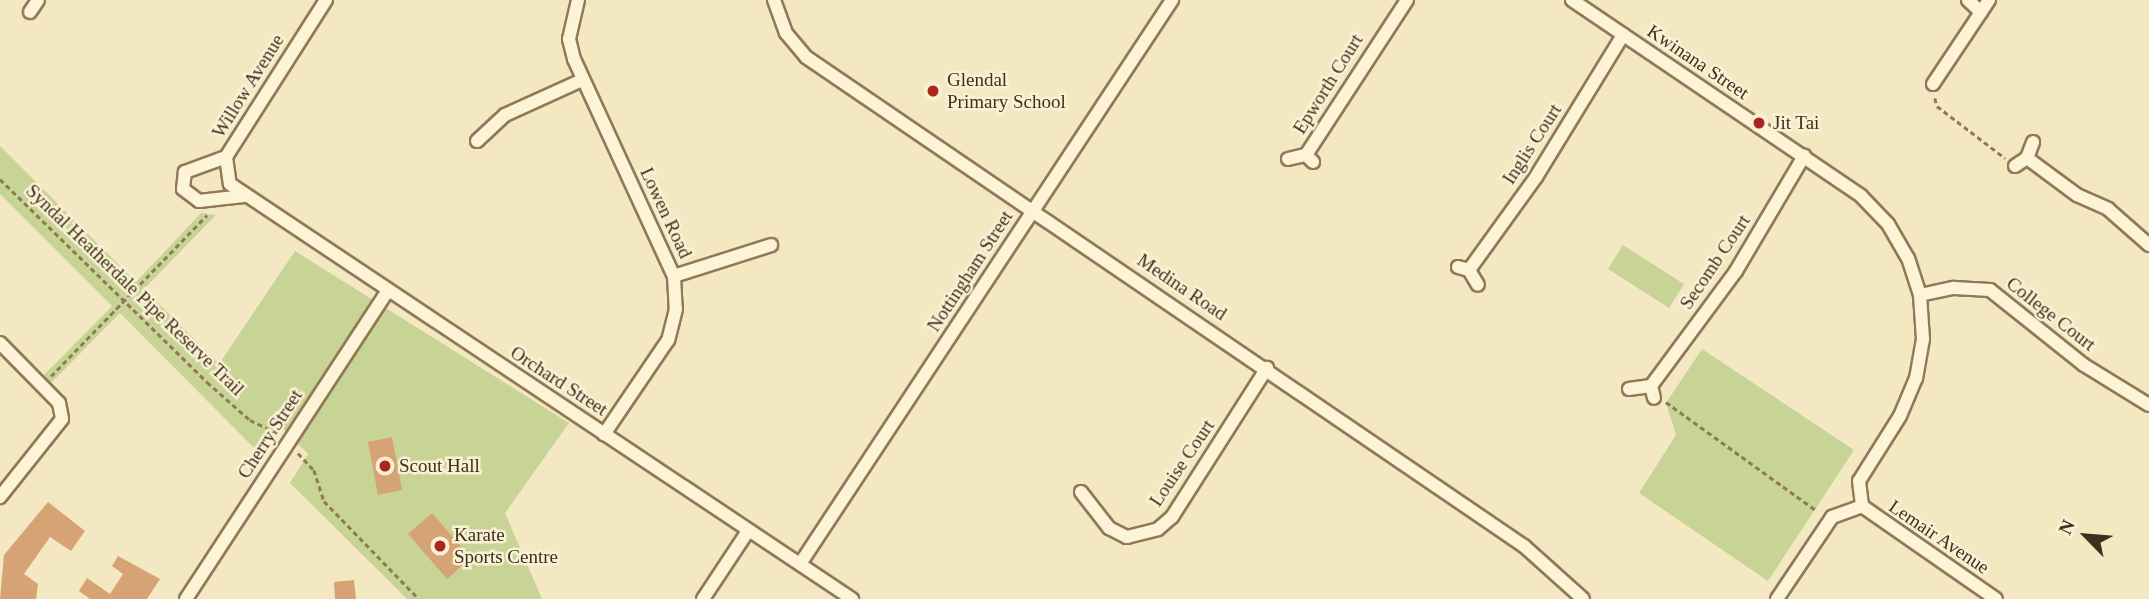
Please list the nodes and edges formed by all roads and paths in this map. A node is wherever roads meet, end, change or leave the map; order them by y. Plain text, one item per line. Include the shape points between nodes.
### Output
1 (38, 0) edge
2 (326, 0) edge
3 (578, 0) edge
4 (774, 0) edge
5 (1171, 0) edge
6 (1407, 0) edge
7 (1572, 0) edge
8 (1968, 0) edge
9 (1989, 0) edge
10 (30, 12) dead end
11 (1981, 12) junction
12 (1623, 35) junction
13 (582, 80) junction
14 (1933, 84) joint
15 (477, 141) dead end
16 (2033, 142) dead end
17 (1804, 156) junction
18 (226, 157) junction
19 (2027, 158) junction
20 (1288, 159) dead end
21 (2015, 166) joint
22 (0, 180) edge
23 (244, 196) junction
24 (224, 197) junction
25 (1033, 210) junction
26 (771, 245) dead end
27 (2149, 245) edge
28 (674, 276) junction
29 (1478, 285) dead end
30 (387, 292) junction
31 (1920, 295) junction
32 (124, 303) junction
33 (0, 343) edge
34 (1267, 368) junction
35 (42, 386) junction
36 (1629, 389) dead end
37 (1652, 392) junction
38 (2149, 405) edge
39 (604, 434) junction
40 (289, 438) junction
41 (1081, 492) dead end
42 (0, 497) edge
43 (1862, 506) junction
44 (1817, 511) dead end
45 (748, 531) junction
46 (800, 564) junction
47 (186, 599) edge
48 (419, 599) edge
49 (703, 599) edge
50 (852, 599) edge
51 (1583, 599) edge
52 (1777, 599) edge
53 (1996, 599) edge

1 - 10 street
2 - 18 street, Willow Avenue
3 - 13 street, Lowen Road via 569,38
4 - 25 street, Medina Road via 786,33 806,57
5 - 25 street, Nottingham Street
6 - 20 street, Epworth Court via 1310,158
7 - 12 street, Kwinana Street
8 - 11 street
9 - 11 street
11 - 14 street
12 - 17 street, Kwinana Street
12 - 29 street, Inglis Court via 1536,177 1463,268
13 - 15 street via 505,115
13 - 28 street, Lowen Road
14 - 21 path via 1937,106
16 - 19 street
17 - 31 street, Kwinana Street via 1861,196 1888,225 1908,258
17 - 37 street, Secomb Court via 1735,271
18 - 23 street, Orchard Street via 230,184
18 - 24 street via 185,172 181,181 188,196 199,201
19 - 21 street
19 - 27 street via 2077,195 2108,209
22 - 32 path, Syndal Heatherdale Pipe Reserve Trail
23 - 24 street
23 - 30 street, Orchard Street
24 - 32 path
25 - 34 street, Medina Road
25 - 46 street, Nottingham Street
26 - 28 street
28 - 39 street, Lowen Road via 676,309 668,340
30 - 39 street, Orchard Street
30 - 40 street, Cherry Street
31 - 38 street, College Court via 1954,288 1990,290 2084,365
31 - 43 street, Kwinana Street via 1923,339 1916,378 1900,416 1859,481
32 - 35 path
32 - 40 path, Syndal Heatherdale Pipe Reserve Trail via 250,420
33 - 35 street
34 - 41 street, Louise Court via 1172,517 1158,529 1127,537 1109,528
34 - 51 street, Medina Road via 1524,546
35 - 42 street via 59,403 62,419
36 - 37 street
37 - 44 path via 1662,408 1668,401
39 - 45 street, Orchard Street
40 - 47 street, Cherry Street
40 - 48 path, Syndal Heatherdale Pipe Reserve Trail via 314,470 324,501
43 - 52 street via 1832,517
43 - 53 street, Lemair Avenue
45 - 46 street, Orchard Street
45 - 49 street
46 - 50 street, Orchard Street

